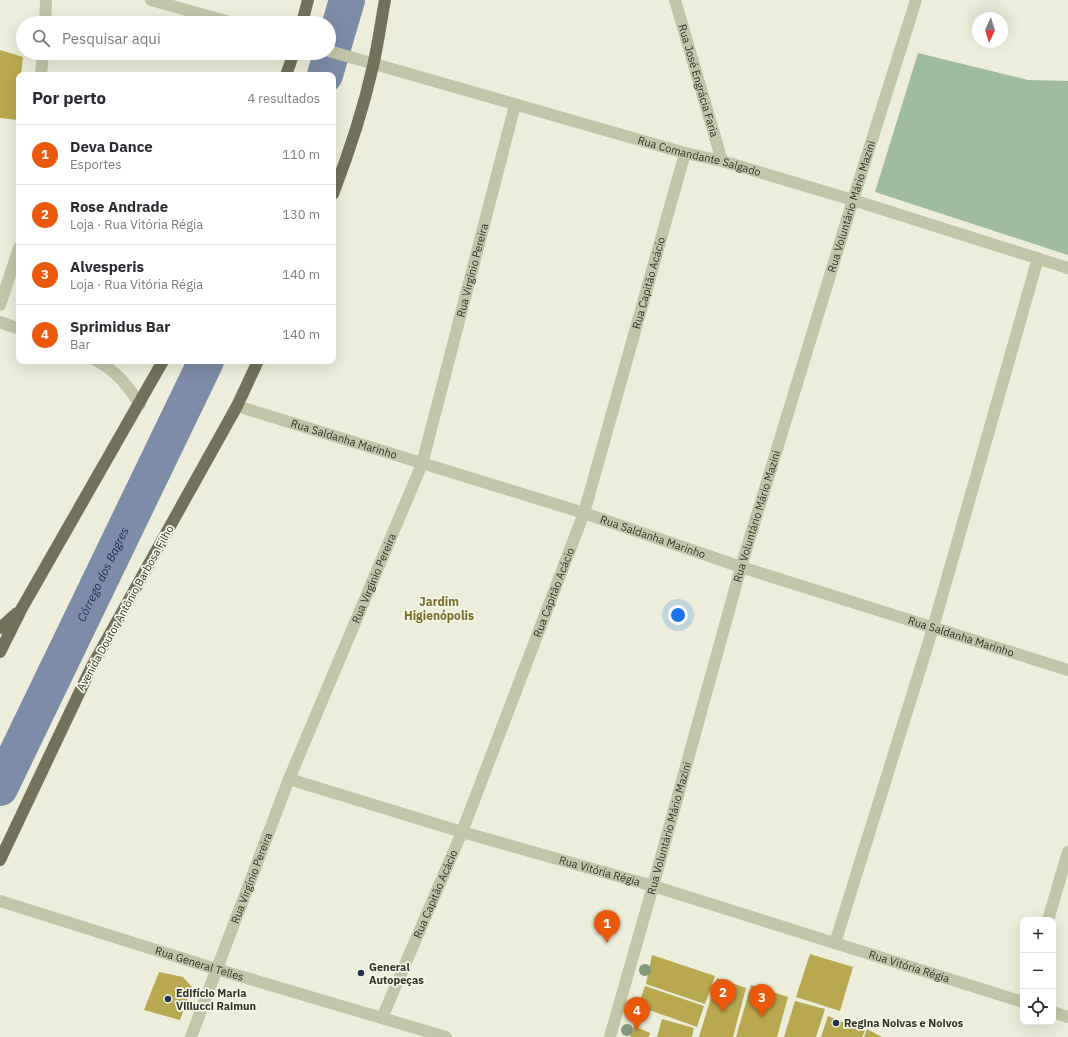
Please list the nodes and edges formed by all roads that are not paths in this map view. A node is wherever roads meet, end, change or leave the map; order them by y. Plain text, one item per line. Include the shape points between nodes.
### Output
1 (46, 0) edge
2 (151, 0) edge
3 (308, 0) edge
4 (385, 0) edge
5 (675, 0) edge
6 (916, 0) edge
7 (45, 16) edge
8 (208, 16) edge
9 (304, 16) edge
10 (336, 53) edge
11 (42, 60) edge
12 (291, 60) edge
13 (373, 65) junction
14 (41, 72) edge
15 (287, 72) edge
16 (515, 105) junction
17 (685, 153) junction
18 (722, 161) junction
19 (336, 186) edge
20 (853, 200) junction
21 (16, 257) edge
22 (1038, 258) junction
23 (1068, 268) edge
24 (0, 305) edge
25 (0, 322) edge
26 (16, 329) edge
27 (102, 364) edge
28 (161, 364) edge
29 (257, 364) edge
30 (140, 404) junction
31 (237, 406) junction
32 (422, 464) junction
33 (584, 513) junction
34 (741, 568) junction
35 (22, 608) junction
36 (0, 628) edge
37 (933, 628) junction
38 (0, 652) edge
39 (1068, 670) edge
40 (289, 779) junction
41 (462, 832) junction
42 (1068, 852) edge
43 (0, 860) edge
44 (653, 886) junction
45 (0, 901) edge
46 (1049, 917) edge
47 (834, 943) junction
48 (216, 969) junction
49 (1020, 1001) edge
50 (1056, 1013) edge
51 (1068, 1017) edge
52 (382, 1018) junction
53 (191, 1037) edge
54 (446, 1037) edge
55 (610, 1037) edge

1 - 7 street
2 - 8 street
3 - 9 main road
4 - 13 main road
5 - 18 street, Rua José Engrácia Faria
6 - 20 street, Rua Voluntário Mário Mazini
10 - 13 street, Rua Comandante Salgado
11 - 14 street
12 - 15 main road
13 - 16 street, Rua Comandante Salgado
13 - 19 main road via 349,153
16 - 17 street, Rua Comandante Salgado
16 - 32 street, Rua Virgínio Pereira
17 - 18 street, Rua Comandante Salgado
17 - 33 street, Rua Capitão Acácio
18 - 20 street, Rua Comandante Salgado
20 - 22 street, Rua Comandante Salgado
20 - 34 street, Rua Voluntário Mário Mazini
21 - 24 street
22 - 23 street, Rua Comandante Salgado
22 - 37 street
25 - 26 street
27 - 30 street via 122,380
28 - 30 main road
29 - 31 main road, Avenida Doutor Antônio Barbosa Filho
30 - 35 main road
31 - 32 street, Rua Saldanha Marinho
31 - 43 main road, Avenida Doutor Antônio Barbosa Filho via 91,668
32 - 33 street, Rua Saldanha Marinho
32 - 40 street, Rua Virgínio Pereira
33 - 34 street, Rua Saldanha Marinho
33 - 41 street, Rua Capitão Acácio
34 - 37 street, Rua Saldanha Marinho
34 - 44 street, Rua Voluntário Mário Mazini
35 - 36 main road
35 - 38 main road
37 - 39 street, Rua Saldanha Marinho
37 - 47 street
40 - 41 street, Rua Vitória Régia
40 - 48 street, Rua Virgínio Pereira
41 - 44 street, Rua Vitória Régia
41 - 52 street, Rua Capitão Acácio
42 - 46 street
44 - 47 street, Rua Vitória Régia
44 - 55 street, Rua Voluntário Mário Mazini
45 - 48 street, Rua General Telles
47 - 49 street, Rua Vitória Régia
48 - 52 street, Rua General Telles
48 - 53 street, Rua Virgínio Pereira
50 - 51 street
52 - 54 street, Rua General Telles

